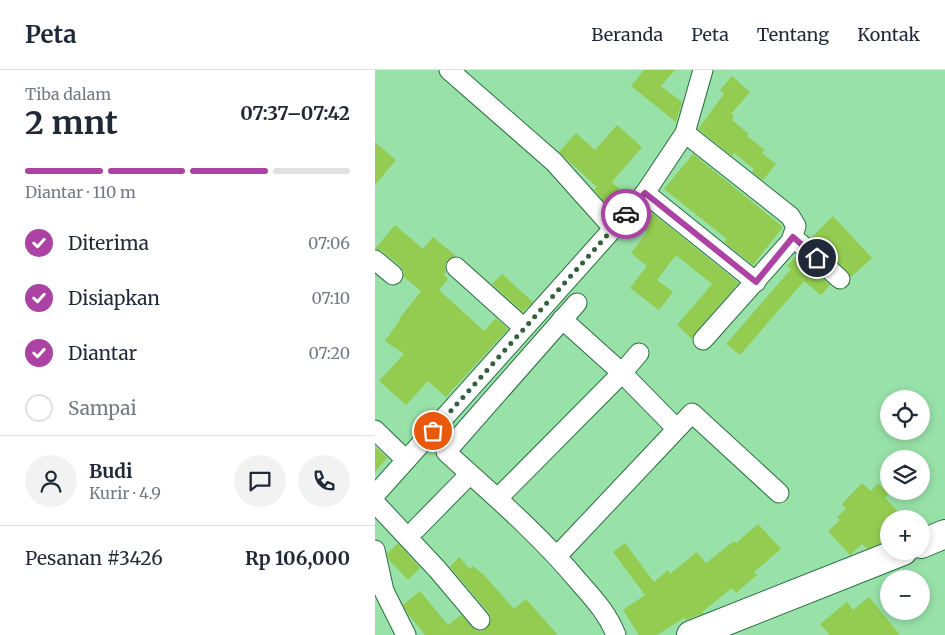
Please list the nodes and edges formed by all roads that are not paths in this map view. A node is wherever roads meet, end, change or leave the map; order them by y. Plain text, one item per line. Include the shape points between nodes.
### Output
1 (449, 70) edge
2 (703, 70) edge
3 (685, 133) junction
4 (645, 193) junction
5 (613, 228) junction
6 (793, 237) junction
7 (375, 260) edge
8 (457, 267) dead end
9 (393, 275) dead end
10 (840, 279) dead end
11 (756, 282) junction
12 (577, 303) dead end
13 (562, 319) junction
14 (524, 328) junction
15 (703, 340) dead end
16 (639, 353) dead end
17 (622, 373) junction
18 (676, 428) junction
19 (375, 430) edge
20 (406, 460) junction
21 (471, 474) junction
22 (779, 493) dead end
23 (377, 498) edge
24 (498, 498) junction
25 (375, 526) edge
26 (417, 529) dead end
27 (945, 534) edge
28 (930, 540) edge
29 (375, 550) edge
30 (557, 556) junction
31 (881, 560) edge
32 (480, 620) dead end
33 (699, 634) edge
34 (406, 635) edge
35 (616, 635) edge

1 - 5 street via 554,162
2 - 3 street
3 - 4 street
3 - 6 street via 791,216 796,226
4 - 5 street
4 - 11 street
5 - 14 street
6 - 10 street
6 - 11 street
7 - 9 street
8 - 14 street
11 - 15 street
12 - 13 street
13 - 17 street
13 - 21 street via 446,452
14 - 20 street
16 - 17 street
17 - 18 street
17 - 24 street
18 - 22 street via 692,413
18 - 30 street
19 - 20 street
20 - 23 street
21 - 24 street
21 - 26 street
23 - 25 street
23 - 32 street
24 - 30 street
27 - 28 main road
29 - 34 street via 385,591
30 - 35 street via 609,618
31 - 33 main road

